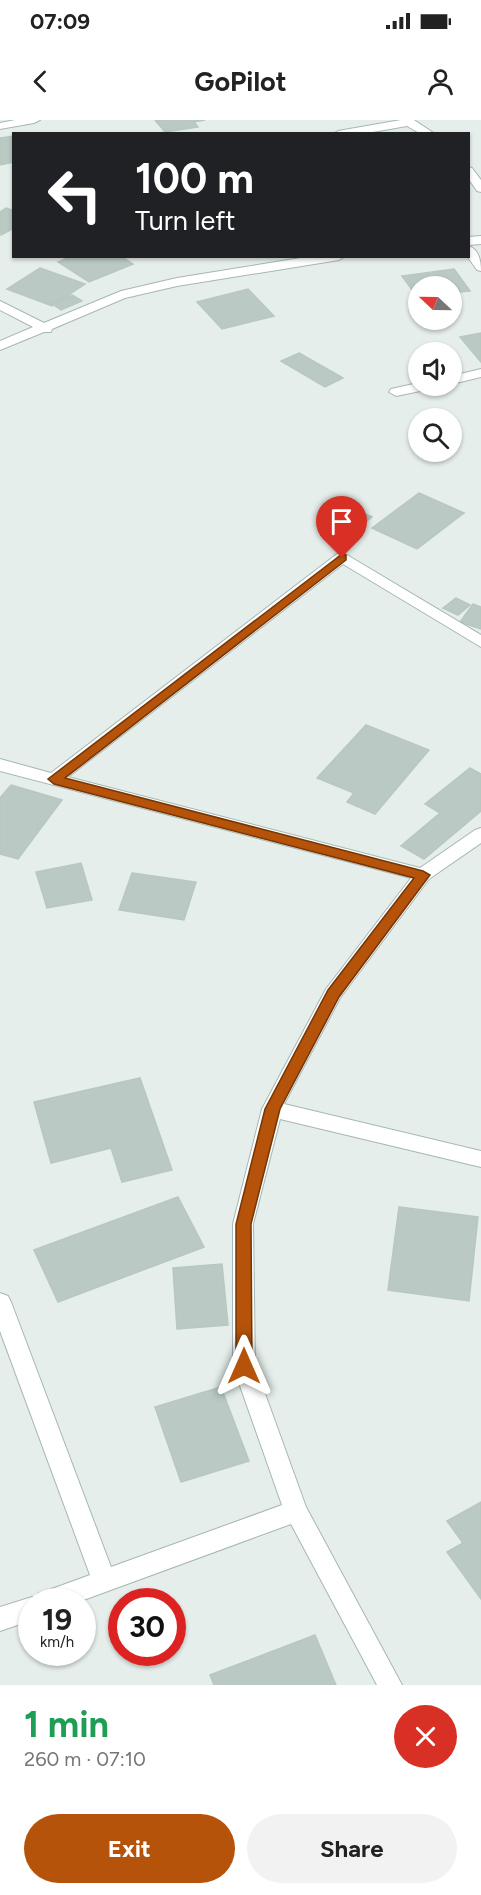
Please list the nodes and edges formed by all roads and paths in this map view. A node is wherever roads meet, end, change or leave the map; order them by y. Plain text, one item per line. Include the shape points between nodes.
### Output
1 (34, 120) edge
2 (0, 126) edge
3 (350, 132) edge
4 (426, 132) edge
5 (470, 253) edge
6 (325, 258) edge
7 (481, 267) edge
8 (0, 305) edge
9 (45, 329) junction
10 (0, 346) edge
11 (481, 373) edge
12 (462, 378) edge
13 (408, 390) edge
14 (396, 392) dead end
15 (481, 642) edge
16 (0, 765) edge
17 (54, 779) junction
18 (481, 834) edge
19 (423, 875) junction
20 (272, 1109) junction
21 (481, 1159) edge
22 (0, 1302) edge
23 (296, 1511) junction
24 (104, 1581) junction
25 (85, 1588) edge
26 (18, 1613) edge
27 (0, 1619) edge
28 (390, 1685) edge

1 - 2 street
3 - 4 street via 409,122
5 - 7 street
6 - 9 street via 121,295
8 - 9 street
9 - 10 street
11 - 12 street
13 - 14 street
15 - 17 street via 342,558
16 - 17 street
17 - 19 street
18 - 19 street
19 - 20 street via 333,994
20 - 21 street
20 - 23 street via 243,1224 244,1366
22 - 24 street
23 - 24 street
23 - 28 street
24 - 25 street
26 - 27 street

